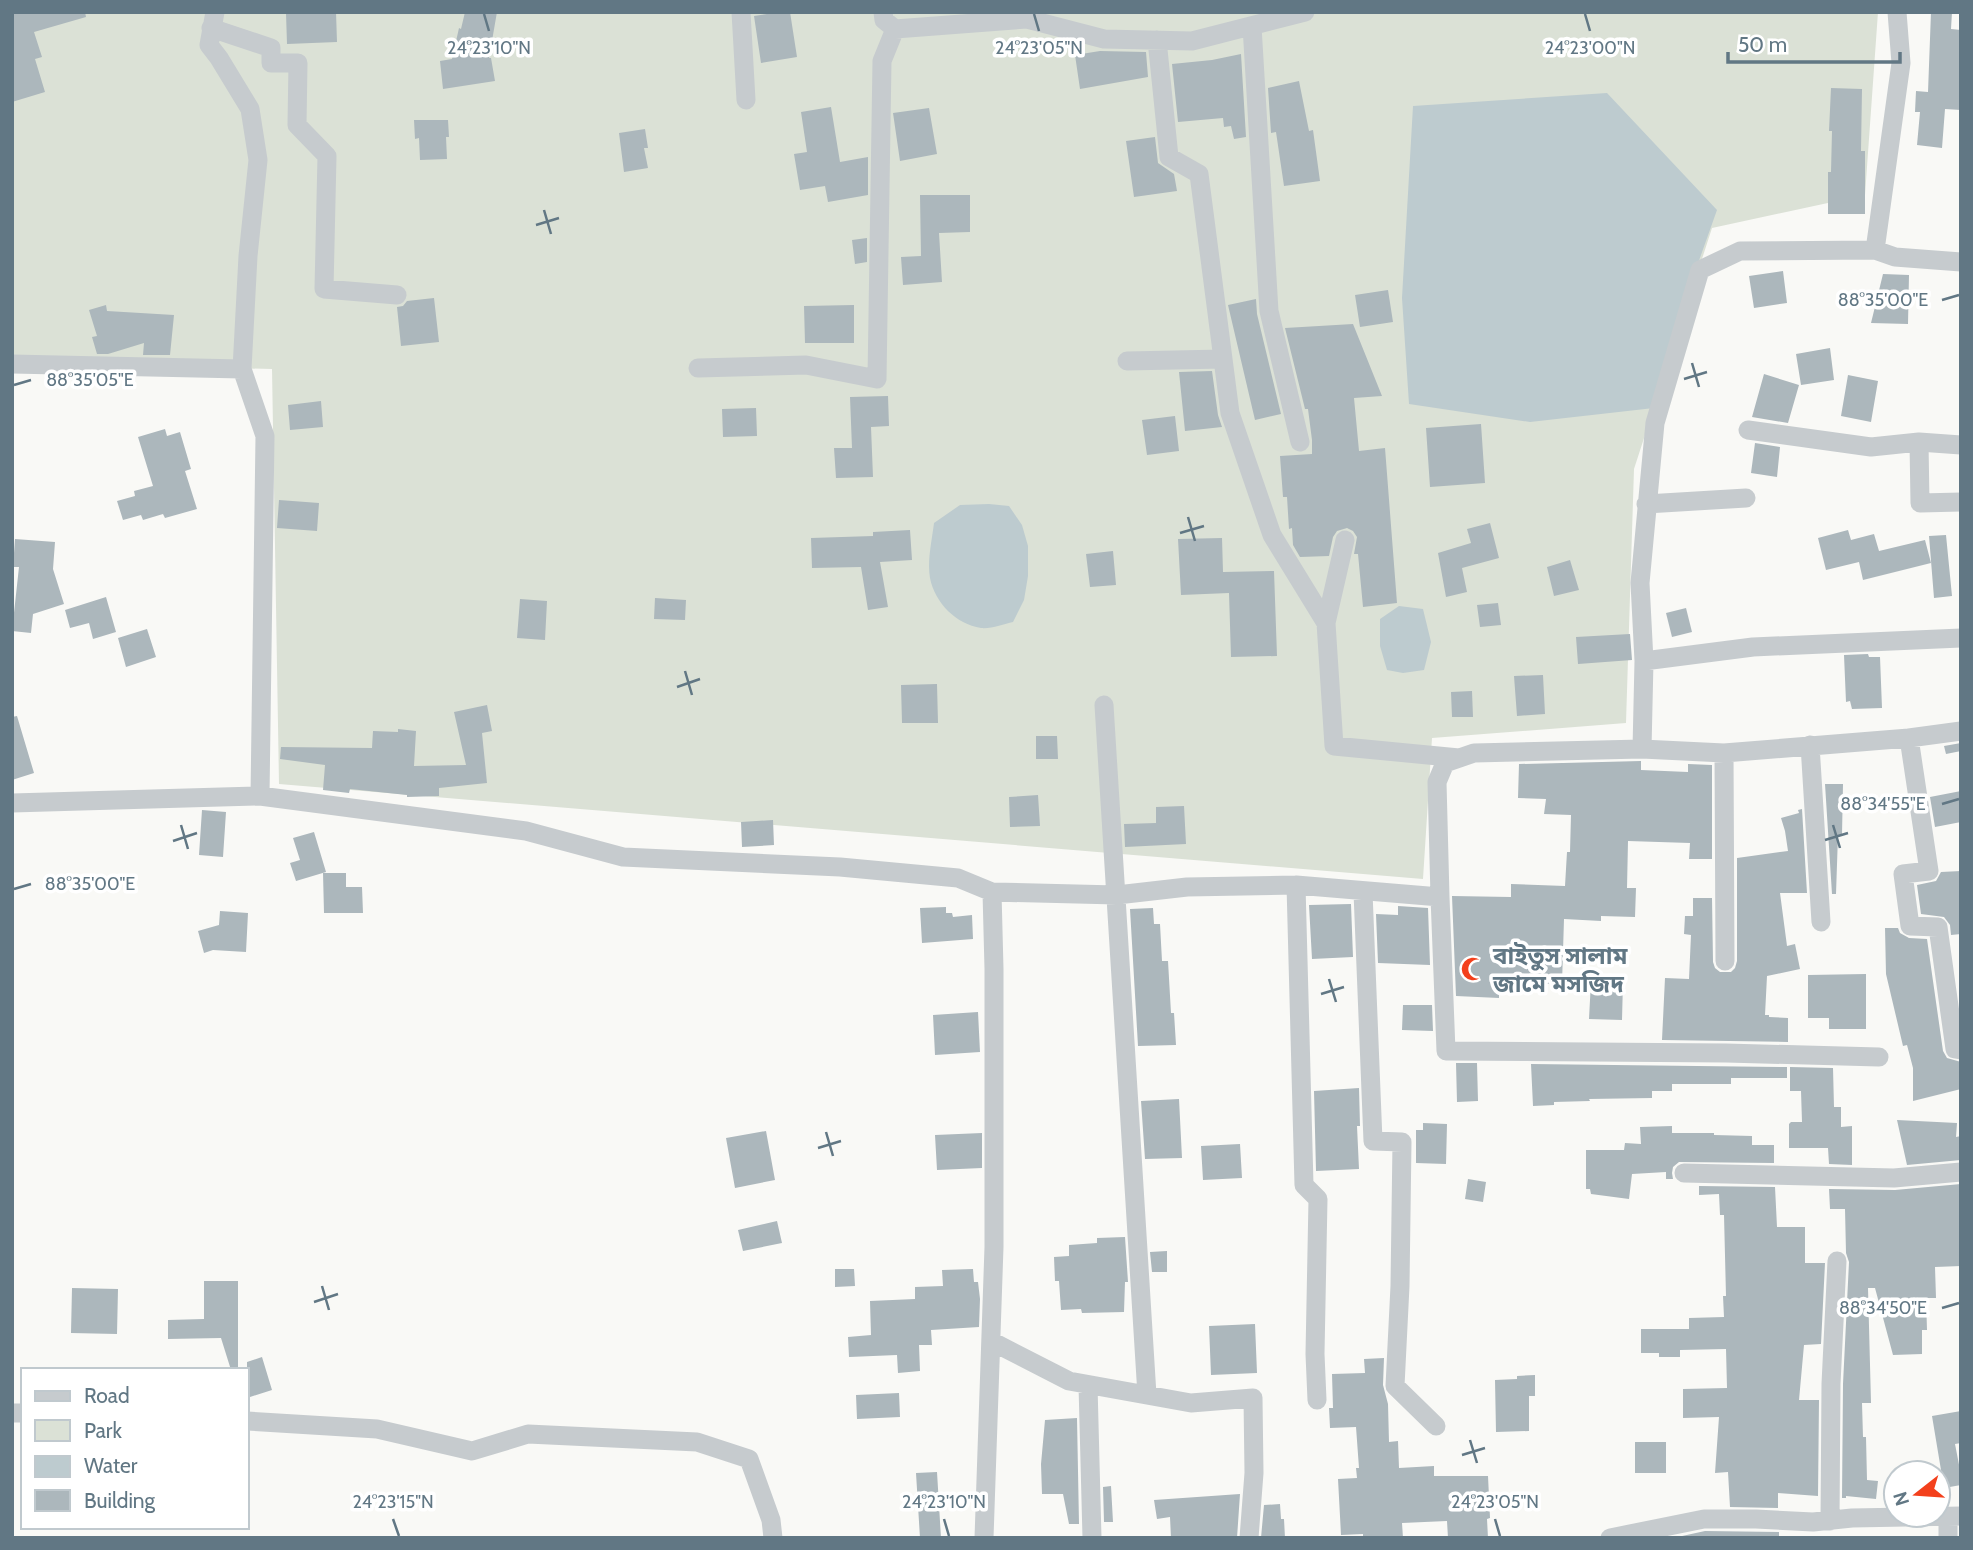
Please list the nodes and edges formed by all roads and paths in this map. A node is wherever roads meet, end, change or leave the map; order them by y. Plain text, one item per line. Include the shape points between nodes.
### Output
1 (741, 12) edge
2 (883, 12) edge
3 (1305, 12) edge
4 (1897, 12) edge
5 (213, 20) edge
6 (1252, 26) junction
7 (895, 29) junction
8 (1157, 40) junction
9 (746, 100) dead end
10 (1875, 250) junction
11 (1961, 262) edge
12 (397, 295) dead end
13 (1223, 359) junction
14 (1127, 361) dead end
15 (12, 364) edge
16 (698, 368) dead end
17 (242, 369) junction
18 (1748, 430) dead end
19 (1300, 442) dead end
20 (1919, 442) junction
21 (1961, 445) edge
22 (1746, 498) dead end
23 (1961, 502) edge
24 (1646, 503) junction
25 (1345, 540) dead end
26 (1326, 622) junction
27 (1961, 638) edge
28 (1644, 661) junction
29 (1104, 705) dead end
30 (1961, 731) edge
31 (1909, 738) junction
32 (1810, 745) junction
33 (1642, 749) junction
34 (1724, 753) junction
35 (1460, 758) junction
36 (260, 796) junction
37 (12, 803) edge
38 (1296, 885) junction
39 (992, 892) junction
40 (1363, 892) junction
41 (1116, 895) junction
42 (1440, 897) junction
43 (1821, 922) dead end
44 (1725, 961) dead end
45 (1961, 1049) edge
46 (1880, 1057) dead end
47 (1684, 1172) dead end
48 (1961, 1172) edge
49 (1837, 1261) dead end
50 (991, 1341) junction
51 (1088, 1385) junction
52 (1147, 1395) junction
53 (1318, 1400) dead end
54 (248, 1422) edge
55 (1436, 1426) dead end
56 (1955, 1516) edge
57 (1852, 1518) junction
58 (1830, 1521) junction
59 (773, 1538) edge
60 (984, 1538) edge
61 (1092, 1538) edge
62 (1249, 1538) edge
63 (1610, 1538) edge
64 (1850, 1538) edge
65 (1948, 1538) edge

1 - 9 street
2 - 7 street via 884,20
3 - 6 street
4 - 10 street via 1901,63
5 - 12 street via 271,48 271,63 298,63 298,125 327,156 324,289
5 - 17 street via 209,45 250,109 258,160
6 - 8 street via 1192,41
6 - 19 street via 1269,311
7 - 8 street via 1027,19 1104,39
7 - 16 street via 882,61 877,379 806,365
8 - 13 street via 1169,157 1199,174
10 - 11 street via 1895,257
10 - 24 street via 1740,251 1700,270 1655,423
13 - 14 street
13 - 26 street via 1230,413 1272,536
15 - 17 street
17 - 36 street via 264,436
18 - 20 street via 1871,447
20 - 21 street
20 - 23 street via 1920,503
22 - 24 street
24 - 28 street via 1640,583
25 - 26 street
26 - 35 street via 1334,746
27 - 28 street via 1753,647
28 - 33 street
29 - 41 street
30 - 31 street
31 - 32 street
31 - 45 street via 1929,871 1903,874 1910,926 1938,927 1955,1049
32 - 34 street
32 - 43 street
33 - 34 street
33 - 35 street via 1474,753
34 - 44 street
35 - 42 street via 1445,763 1437,782
36 - 37 street
36 - 39 street via 526,831 623,857 840,867 958,878
38 - 40 street
38 - 41 street via 1187,887
38 - 53 street via 1304,1185 1318,1199
39 - 41 street
39 - 50 street
40 - 42 street
40 - 55 street via 1373,1141 1402,1142 1395,1386
41 - 52 street
42 - 46 street via 1446,1051
47 - 48 street via 1895,1178
49 - 58 street
50 - 51 street via 1069,1381
50 - 60 street
51 - 52 street
51 - 61 street
52 - 62 street via 1191,1403 1253,1398
54 - 59 street via 377,1429 472,1451 528,1434 697,1442 749,1459
56 - 57 street
56 - 65 street
57 - 58 street
57 - 64 street
58 - 63 street via 1704,1519

